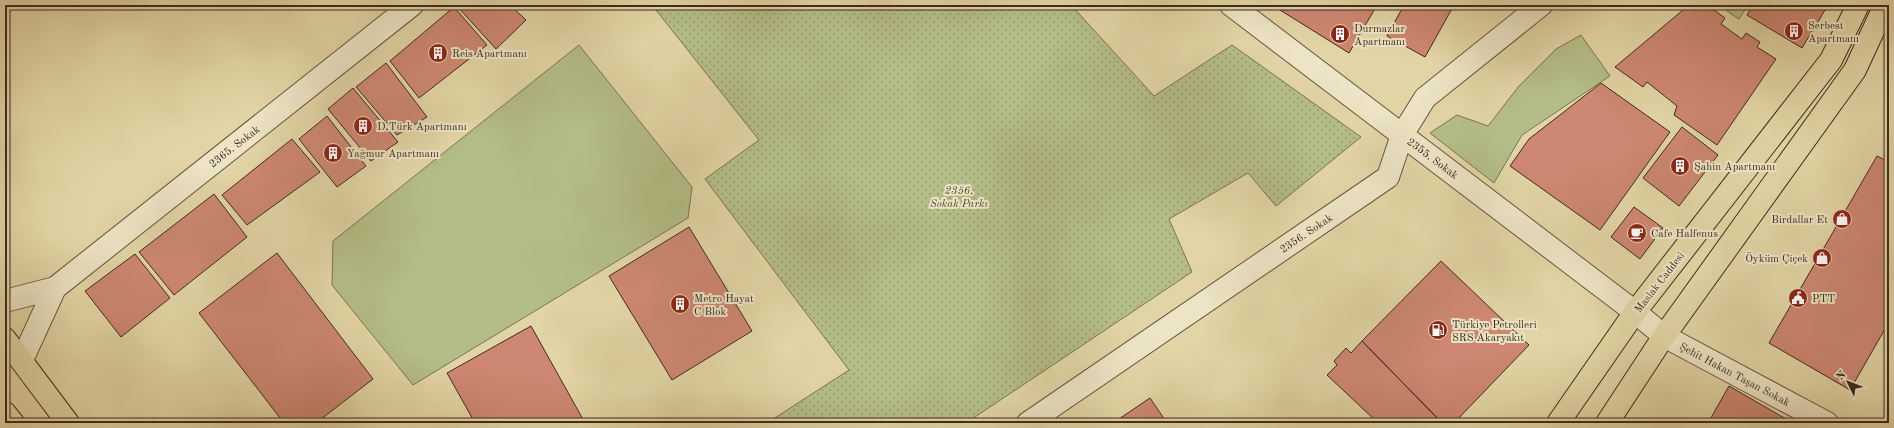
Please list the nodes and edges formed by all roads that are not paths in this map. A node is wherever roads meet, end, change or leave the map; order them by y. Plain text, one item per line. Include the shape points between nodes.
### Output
1 (412, 5) edge
2 (1231, 5) edge
3 (1541, 5) edge
4 (1858, 5) edge
5 (1885, 5) edge
6 (1255, 13) edge
7 (1402, 134) junction
8 (55, 288) junction
9 (5, 301) edge
10 (1635, 312) junction
11 (1664, 336) junction
12 (5, 339) edge
13 (22, 360) junction
14 (5, 413) edge
15 (13, 423) edge
16 (68, 423) edge
17 (1028, 423) edge
18 (1558, 423) edge
19 (1607, 423) edge
20 (1827, 423) edge

1 - 8 street, 2365. Sokak
2 - 6 street, 2355. Sokak
3 - 7 street, 2356. Sokak via 1425,98
4 - 10 main road, Maslak Caddesi via 1831,60
5 - 11 main road via 1855,70
6 - 7 street, 2355. Sokak
7 - 10 street, 2355. Sokak
7 - 17 street, 2356. Sokak via 1388,177
8 - 9 street, 2365. Sokak
8 - 13 street, 2365. Sokak
10 - 11 street, 2355. Sokak
10 - 18 main road, Maslak Caddesi
11 - 19 main road
11 - 20 street, Şehit Hakan Taşan Sokak
12 - 13 main road
13 - 16 main road
14 - 15 main road

